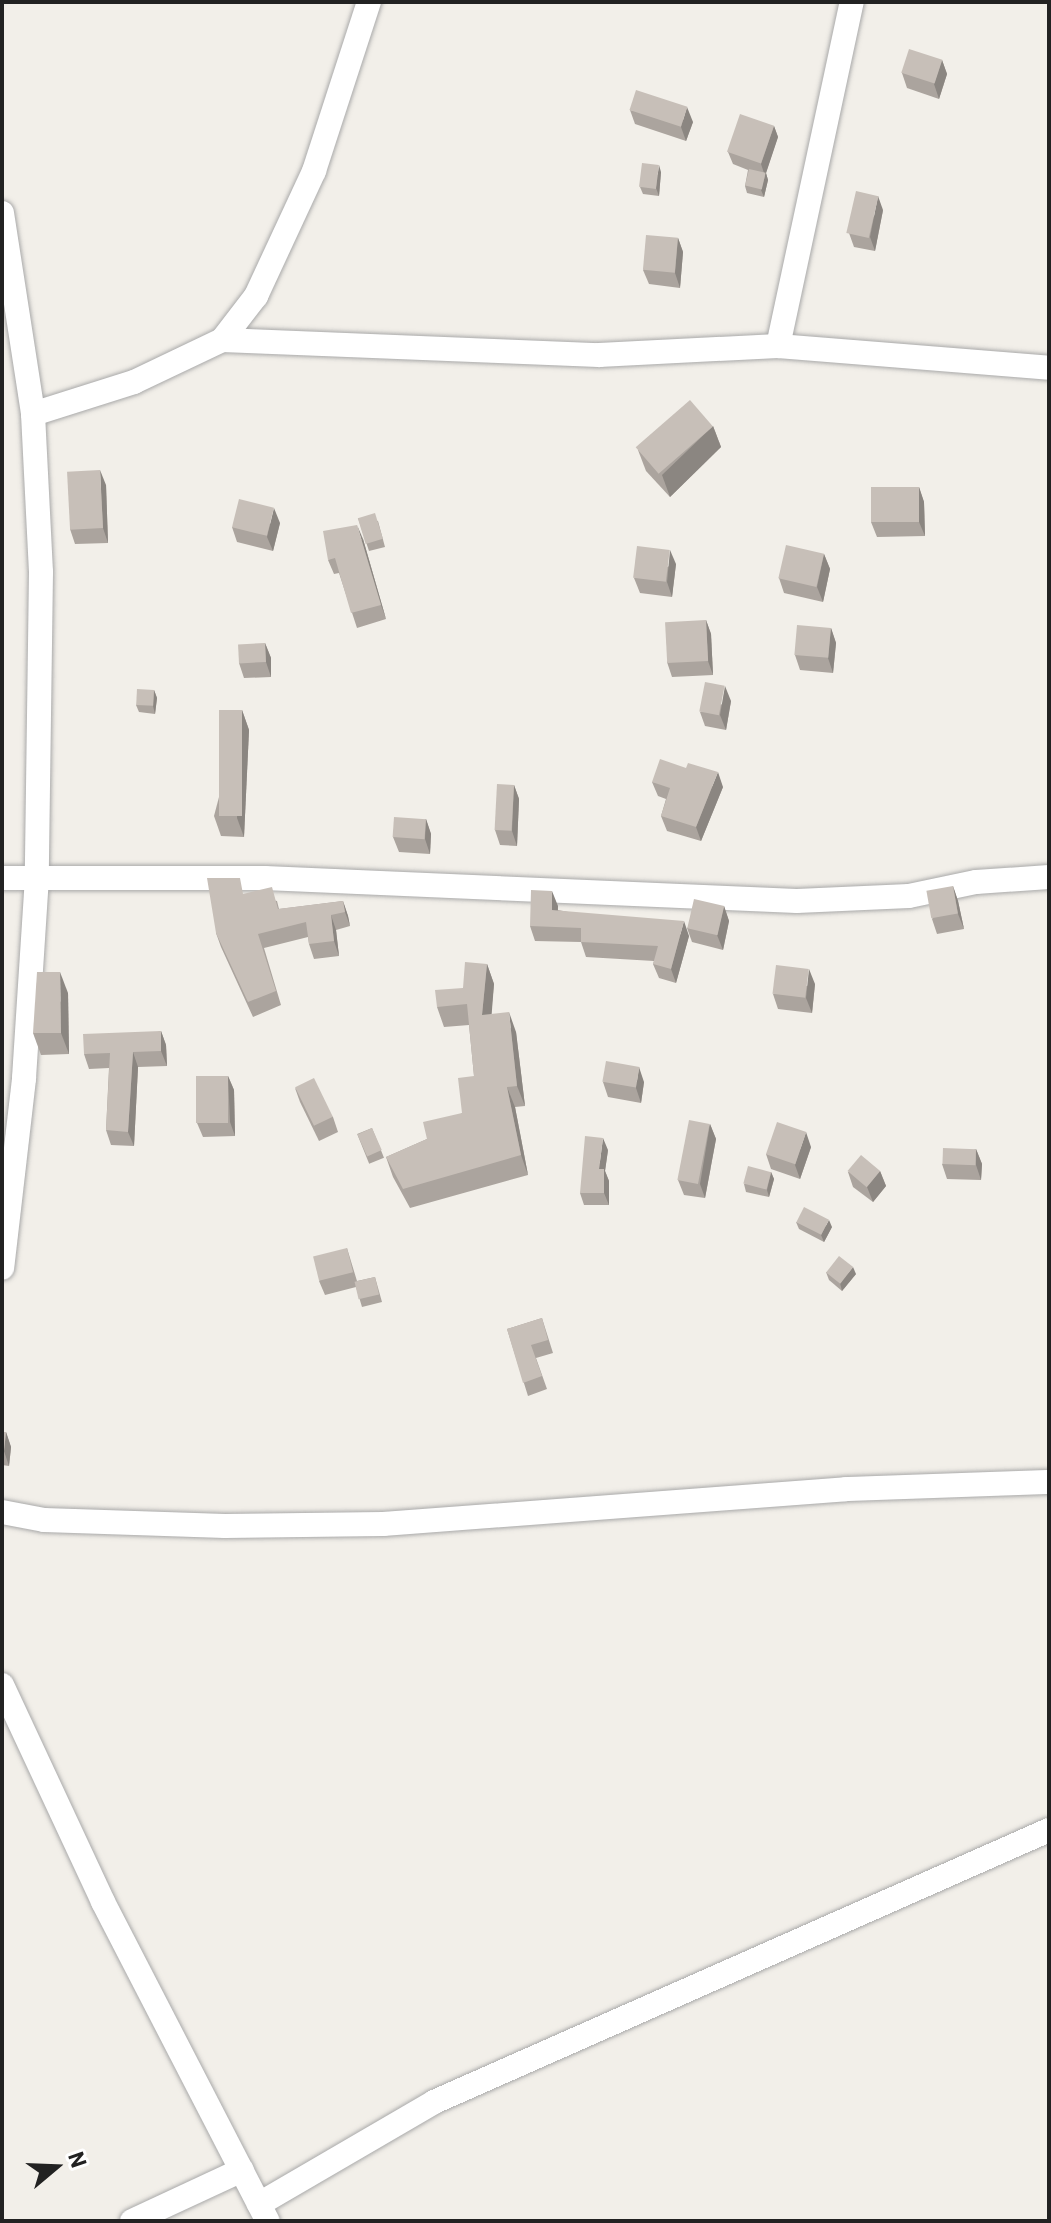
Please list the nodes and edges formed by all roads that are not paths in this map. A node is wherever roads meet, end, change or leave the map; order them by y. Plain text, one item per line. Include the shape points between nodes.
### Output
1 (369, 2) edge
2 (852, 2) edge
3 (2, 213) edge
4 (222, 340) junction
5 (778, 346) junction
6 (1049, 368) edge
7 (33, 414) junction
8 (37, 877) junction
9 (1049, 877) edge
10 (2, 878) edge
11 (2, 1268) edge
12 (1049, 1482) edge
13 (2, 1512) edge
14 (2, 1685) edge
15 (1049, 1830) edge
16 (242, 2170) junction
17 (264, 2212) edge
18 (132, 2221) edge

1 - 4 street via 314,171 256,296
2 - 5 street
3 - 7 street
4 - 5 street via 599,355
4 - 7 street via 134,382
5 - 6 street
7 - 8 street via 41,572
8 - 9 street via 265,878 797,901 909,896 976,882
8 - 10 street
8 - 11 street via 24,1079
12 - 13 street via 846,1489 383,1524 44,1520
14 - 16 street via 103,1902
15 - 17 street via 434,2102
16 - 17 street
16 - 18 street

